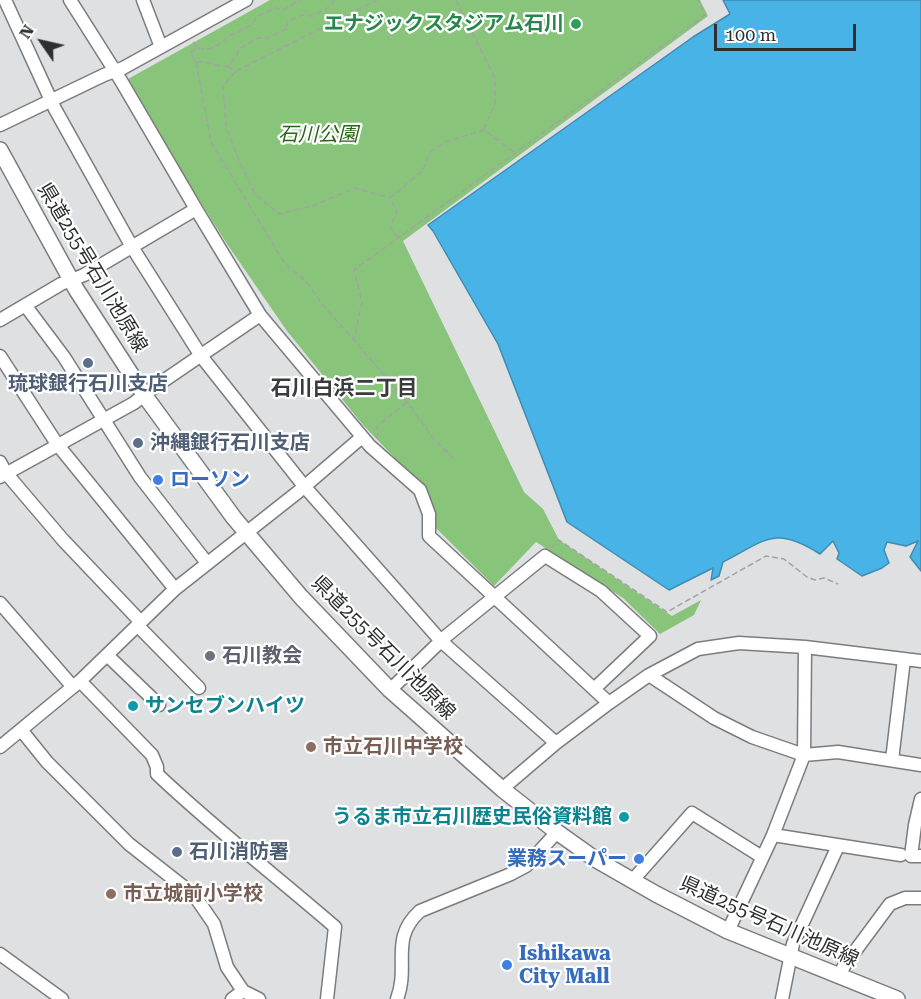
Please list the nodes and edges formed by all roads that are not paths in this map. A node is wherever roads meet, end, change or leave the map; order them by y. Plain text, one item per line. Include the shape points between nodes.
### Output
1 (5, 0) edge
2 (70, 0) edge
3 (143, 0) edge
4 (246, 0) edge
5 (161, 47) junction
6 (115, 71) junction
7 (51, 101) junction
8 (0, 125) edge
9 (0, 150) edge
10 (196, 209) junction
11 (132, 247) junction
12 (71, 280) junction
13 (25, 305) junction
14 (260, 315) junction
15 (0, 320) edge
16 (0, 356) edge
17 (201, 356) junction
18 (145, 396) junction
19 (102, 420) junction
20 (368, 439) junction
21 (57, 444) junction
22 (2, 471) edge
23 (304, 486) junction
24 (245, 533) junction
25 (207, 563) junction
26 (175, 589) junction
27 (495, 595) junction
28 (0, 603) edge
29 (139, 623) junction
30 (441, 641) junction
31 (804, 648) junction
32 (106, 655) junction
33 (904, 659) junction
34 (921, 661) edge
35 (649, 675) junction
36 (76, 684) junction
37 (199, 688) dead end
38 (594, 688) junction
39 (390, 690) junction
40 (609, 703) junction
41 (159, 705) dead end
42 (22, 731) junction
43 (556, 743) junction
44 (0, 747) edge
45 (804, 755) junction
46 (892, 760) junction
47 (921, 765) edge
48 (502, 789) junction
49 (921, 799) edge
50 (557, 832) junction
51 (773, 835) junction
52 (838, 846) junction
53 (901, 855) dead end
54 (762, 856) junction
55 (921, 856) edge
56 (632, 881) junction
57 (921, 898) edge
58 (728, 931) junction
59 (0, 954) edge
60 (790, 957) junction
61 (839, 976) junction
62 (243, 991) junction
63 (891, 998) edge
64 (62, 999) edge
65 (232, 999) edge
66 (259, 999) edge
67 (327, 999) edge
68 (397, 999) edge
69 (782, 999) edge

1 - 7 street
2 - 6 street
3 - 5 street
4 - 5 street
5 - 6 street
6 - 7 street
6 - 10 street
7 - 8 street
7 - 11 street
9 - 12 main road, 県道255号石川池原線
10 - 11 street
10 - 14 street
11 - 12 street
11 - 17 street
12 - 13 street
12 - 18 main road, 県道255号石川池原線
13 - 15 street
13 - 19 street via 64,357
14 - 17 street
14 - 20 street
16 - 21 street
17 - 18 street
17 - 23 street
18 - 19 street
18 - 24 main road, 県道255号石川池原線
19 - 21 street
19 - 25 street via 140,477
20 - 23 street
20 - 27 street via 370,446 420,490 429,514 429,536
21 - 22 street
21 - 26 street
22 - 29 street
23 - 24 street
23 - 30 street
24 - 25 street
24 - 39 main road, 県道255号石川池原線
25 - 26 street
26 - 29 street
27 - 30 street
27 - 38 street
27 - 38 street via 545,556 601,591 650,636
28 - 36 street
29 - 32 street
29 - 37 street
30 - 39 street
30 - 43 street
31 - 33 street
31 - 35 street via 739,643 698,649
31 - 45 street
32 - 36 street
32 - 41 street
33 - 34 street
33 - 46 street
35 - 40 street
35 - 45 street via 752,738
36 - 42 street
36 - 67 street via 152,755 157,774 335,927
38 - 40 street
39 - 48 main road, 県道255号石川池原線
40 - 43 street
42 - 44 street
42 - 62 street via 120,836 194,895 214,924 227,967
43 - 48 street
45 - 46 street via 838,752
45 - 51 street
46 - 47 street
48 - 50 main road, 県道255号石川池原線
49 - 55 street via 911,856
50 - 56 main road, 県道255号石川池原線
50 - 68 street via 526,866 420,911 408,921
51 - 52 street
51 - 54 street
52 - 53 street
52 - 60 street via 792,944
54 - 56 street via 692,813
54 - 58 street
56 - 58 main road, 県道255号石川池原線
57 - 61 street via 905,898 890,904
58 - 60 main road, 県道255号石川池原線
59 - 64 street
60 - 61 main road, 県道255号石川池原線
60 - 69 street
61 - 63 main road, 県道255号石川池原線
62 - 65 street
62 - 66 street

